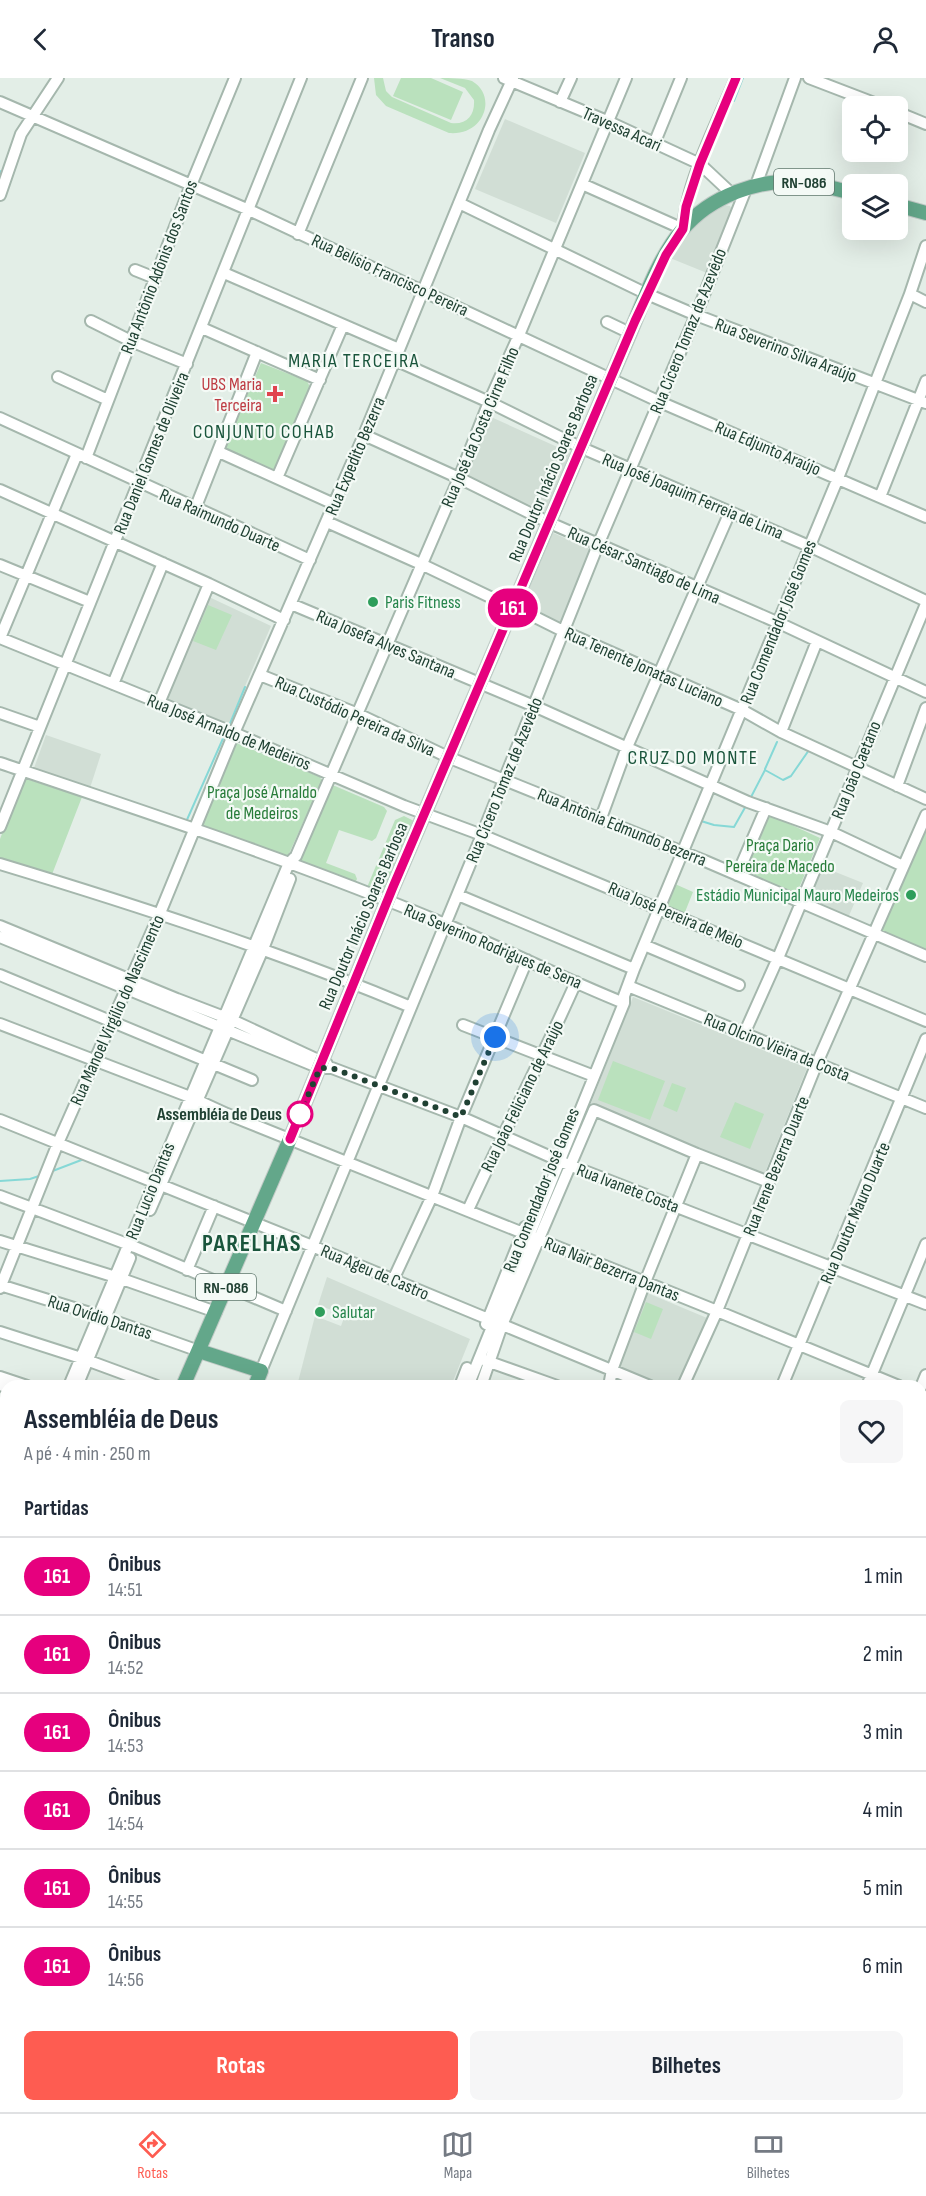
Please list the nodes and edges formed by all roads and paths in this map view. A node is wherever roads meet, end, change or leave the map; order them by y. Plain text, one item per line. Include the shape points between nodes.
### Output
1 (58, 78) edge
2 (235, 78) edge
3 (301, 78) edge
4 (362, 78) edge
5 (571, 78) edge
6 (626, 78) edge
7 (681, 78) edge
8 (736, 78) edge
9 (795, 78) edge
10 (809, 78) edge
11 (509, 79) edge
12 (856, 96) edge
13 (0, 102) edge
14 (560, 102) junction
15 (33, 116) junction
16 (908, 116) edge
17 (607, 121) junction
18 (926, 123) edge
19 (654, 144) junction
20 (700, 164) junction
21 (582, 184) junction
22 (191, 185) junction
23 (751, 187) junction
24 (842, 191) edge
25 (732, 194) junction
26 (0, 195) edge
27 (459, 203) junction
28 (908, 208) edge
29 (249, 210) junction
30 (926, 213) edge
31 (683, 229) junction
32 (298, 234) junction
33 (926, 246) edge
34 (555, 248) junction
35 (135, 270) dead end
36 (224, 273) junction
37 (155, 278) junction
38 (424, 291) junction
39 (647, 294) junction
40 (910, 294) junction
41 (926, 302) edge
42 (696, 315) junction
43 (91, 321) dead end
44 (607, 322) dead end
45 (343, 325) junction
46 (202, 328) junction
47 (630, 333) junction
48 (519, 335) junction
49 (131, 340) junction
50 (399, 349) junction
51 (257, 352) junction
52 (395, 360) junction
53 (187, 364) junction
54 (58, 377) dead end
55 (611, 379) junction
56 (320, 380) junction
57 (926, 381) edge
58 (874, 385) junction
59 (108, 400) junction
60 (922, 401) edge
61 (489, 402) junction
62 (660, 402) junction
63 (0, 418) edge
64 (364, 435) junction
65 (582, 448) junction
66 (219, 452) junction
67 (81, 456) junction
68 (631, 469) junction
69 (277, 478) junction
70 (459, 478) junction
71 (838, 478) junction
72 (140, 483) junction
73 (0, 490) edge
74 (880, 497) junction
75 (334, 504) junction
76 (195, 509) junction
77 (730, 512) junction
78 (53, 514) junction
79 (926, 517) edge
80 (327, 522) junction
81 (550, 523) junction
82 (116, 542) junction
83 (598, 545) junction
84 (809, 546) junction
85 (310, 560) junction
86 (163, 563) junction
87 (421, 564) junction
88 (0, 565) edge
89 (27, 576) junction
90 (209, 584) junction
91 (696, 588) junction
92 (90, 602) junction
93 (926, 603) edge
94 (291, 604) junction
95 (513, 608) junction
96 (284, 620) junction
97 (779, 623) junction
98 (565, 632) junction
99 (0, 638) edge
100 (817, 641) junction
101 (387, 645) junction
102 (65, 665) junction
103 (260, 675) junction
104 (660, 675) junction
105 (895, 677) junction
106 (113, 684) junction
107 (480, 685) junction
108 (926, 692) edge
109 (159, 703) junction
110 (534, 706) junction
111 (926, 708) edge
112 (742, 710) junction
113 (0, 713) edge
114 (358, 714) junction
115 (40, 727) junction
116 (781, 732) junction
117 (234, 733) junction
118 (627, 747) junction
119 (450, 758) junction
120 (0, 763) edge
121 (856, 768) junction
122 (22, 770) junction
123 (331, 775) junction
124 (505, 779) junction
125 (711, 785) junction
126 (897, 786) junction
127 (926, 799) edge
128 (766, 808) junction
129 (3, 812) edge
130 (425, 813) junction
131 (926, 815) edge
132 (601, 818) junction
133 (0, 827) edge
134 (194, 830) junction
135 (831, 832) junction
136 (482, 835) junction
137 (683, 852) junction
138 (294, 862) junction
139 (0, 864) edge
140 (903, 866) junction
141 (737, 875) junction
142 (458, 895) junction
143 (388, 902) junction
144 (801, 902) junction
145 (660, 908) junction
146 (160, 913) junction
147 (446, 924) junction
148 (0, 926) edge
149 (872, 935) junction
150 (0, 937) edge
151 (644, 945) junction
152 (258, 948) junction
153 (926, 956) edge
154 (778, 958) junction
155 (527, 960) junction
156 (634, 969) junction
157 (0, 975) edge
158 (576, 982) junction
159 (354, 983) junction
160 (127, 984) junction
161 (739, 985) dead end
162 (848, 989) junction
163 (624, 996) junction
164 (411, 1007) junction
165 (112, 1021) junction
166 (926, 1021) edge
167 (226, 1023) junction
168 (0, 1024) edge
169 (463, 1025) dead end
170 (744, 1034) junction
171 (495, 1037) junction
172 (926, 1039) edge
173 (543, 1056) junction
174 (96, 1061) junction
175 (209, 1062) junction
176 (817, 1063) junction
177 (325, 1065) junction
178 (591, 1075) junction
179 (252, 1080) dead end
180 (379, 1086) junction
181 (194, 1098) junction
182 (903, 1098) junction
183 (926, 1108) edge
184 (461, 1117) junction
185 (0, 1120) edge
186 (502, 1136) junction
187 (290, 1139) junction
188 (58, 1143) junction
189 (697, 1154) junction
190 (560, 1161) junction
191 (347, 1162) junction
192 (769, 1182) junction
193 (158, 1183) junction
194 (0, 1196) edge
195 (432, 1196) junction
196 (214, 1206) junction
197 (32, 1207) junction
198 (676, 1207) junction
199 (468, 1210) junction
200 (253, 1223) junction
201 (749, 1235) junction
202 (530, 1236) junction
203 (0, 1241) edge
204 (926, 1244) edge
205 (16, 1246) junction
206 (131, 1246) junction
207 (312, 1246) junction
208 (833, 1266) junction
209 (187, 1270) junction
210 (118, 1278) junction
211 (393, 1280) junction
212 (645, 1281) junction
213 (0, 1286) edge
214 (226, 1286) junction
215 (904, 1295) junction
216 (926, 1304) edge
217 (286, 1311) junction
218 (717, 1311) junction
219 (216, 1312) junction
220 (102, 1317) junction
221 (495, 1322) junction
222 (0, 1332) edge
223 (800, 1345) junction
224 (199, 1351) junction
225 (84, 1359) junction
226 (480, 1359) junction
227 (612, 1370) junction
228 (261, 1371) junction
229 (872, 1374) junction
230 (72, 1380) edge
231 (79, 1380) edge
232 (141, 1380) edge
233 (186, 1380) edge
234 (257, 1380) edge
235 (464, 1380) edge
236 (471, 1380) edge
237 (481, 1380) edge
238 (540, 1380) edge
239 (610, 1380) edge
240 (636, 1380) edge
241 (686, 1380) edge
242 (785, 1380) edge
243 (870, 1380) edge
244 (886, 1380) edge

1 - 15 street
2 - 22 street, Rua Antônio Adônis dos Santos
3 - 29 street, Rua Daniel Gomes de Oliveira
4 - 32 street
5 - 14 street
6 - 17 street, Rua José da Costa Cirne Filho
7 - 19 street
8 - 20 street, Rua Doutor Inácio Soares Barbosa
9 - 23 street, Rua Cícero Tomaz de Azevêdo
10 - 12 street
11 - 14 street, Travessa Acari
11 - 27 street, Rua Expedito Bezerra
13 - 15 street, Rua Belísio Francisco Pereira
14 - 17 street, Travessa Acari
15 - 22 street, Rua Belísio Francisco Pereira
15 - 26 street via 21,134
16 - 18 street
17 - 19 street, Travessa Acari
17 - 21 street, Rua José da Costa Cirne Filho
19 - 20 street, Travessa Acari
20 - 25 street, Travessa Acari
20 - 31 street, Rua Doutor Inácio Soares Barbosa
21 - 31 street
21 - 34 street, Rua José da Costa Cirne Filho
22 - 29 street, Rua Belísio Francisco Pereira
22 - 37 street, Rua Antônio Adônis dos Santos
23 - 24 main road, RN-086 via 802,182
23 - 25 main road, RN-086
23 - 42 street, Rua Cícero Tomaz de Azevêdo
25 - 31 main road, RN-086 via 703,211
27 - 34 street, Rua Severino Silva Araújo
27 - 38 street, Rua Expedito Bezerra
28 - 30 main road
29 - 32 street, Rua Belísio Francisco Pereira
29 - 36 street, Rua Daniel Gomes de Oliveira
31 - 39 main road, Rua Doutor Inácio Soares Barbosa / RN-086
32 - 38 street, Rua Belísio Francisco Pereira
33 - 40 street, Rua Comendador José Gomes
34 - 39 street, Rua Severino Silva Araújo
34 - 48 street, Rua José da Costa Cirne Filho
35 - 37 street
36 - 45 street
36 - 46 street, Rua Daniel Gomes de Oliveira
37 - 49 street, Rua Antônio Adônis dos Santos
38 - 48 street, Rua Belísio Francisco Pereira
38 - 50 street, Rua Expedito Bezerra
39 - 42 street, Rua Severino Silva Araújo
39 - 47 main road, Rua Doutor Inácio Soares Barbosa / RN-086
40 - 41 street
40 - 58 street, Rua Comendador José Gomes
42 - 58 street, Rua Severino Silva Araújo
42 - 62 street, Rua Cícero Tomaz de Azevêdo
43 - 49 street
44 - 47 street
45 - 50 street
45 - 56 street
46 - 51 street
46 - 53 street, Rua Daniel Gomes de Oliveira
47 - 55 main road, Rua Doutor Inácio Soares Barbosa / RN-086
48 - 55 street, Rua Belísio Francisco Pereira
48 - 61 street, Rua José da Costa Cirne Filho
49 - 53 street
49 - 59 street, Rua Antônio Adônis dos Santos
50 - 52 street, Rua Expedito Bezerra
51 - 56 street
51 - 66 street
52 - 61 street, Rua José Joaquim Ferreia de Lima
52 - 64 street, Rua Expedito Bezerra
53 - 72 street, Rua Daniel Gomes de Oliveira
54 - 59 street
55 - 62 street, Rua Edjunto Araújo
55 - 65 main road, Rua Doutor Inácio Soares Barbosa / RN-086
56 - 69 street
57 - 60 street
58 - 60 street, Rua Severino Silva Araújo
58 - 71 street, Rua Comendador José Gomes
59 - 67 street, Rua Antônio Adônis dos Santos
60 - 74 street
61 - 65 street, Rua José Joaquim Ferreia de Lima
61 - 70 street, Rua José da Costa Cirne Filho
62 - 68 street, Rua Cícero Tomaz de Azevêdo
62 - 71 street, Rua Edjunto Araújo
63 - 67 street, Rua Raimundo Duarte
64 - 70 street, Rua César Santiago de Lima
64 - 75 street, Rua Expedito Bezerra
65 - 68 street, Rua José Joaquim Ferreia de Lima
65 - 81 main road, Rua Doutor Inácio Soares Barbosa / RN-086
66 - 69 street
66 - 76 street
67 - 72 street, Rua Raimundo Duarte
67 - 78 street, Rua Antônio Adônis dos Santos
68 - 77 street, Rua José Joaquim Ferreia de Lima
68 - 83 street, Rua Cícero Tomaz de Azevêdo
69 - 75 street
70 - 81 street, Rua César Santiago de Lima
70 - 87 street, Rua José da Costa Cirne Filho
71 - 74 street, Rua Edjunto Araújo
71 - 84 street, Rua Comendador José Gomes
72 - 76 street, Rua Raimundo Duarte
72 - 82 street, Rua Daniel Gomes de Oliveira
73 - 78 street
74 - 79 street, Rua Edjunto Araújo
75 - 80 street, Rua Expedito Bezerra
76 - 85 street, Rua Raimundo Duarte
77 - 84 street, Rua José Joaquim Ferreia de Lima
77 - 91 street
78 - 82 street
78 - 89 street, Rua Antônio Adônis dos Santos
80 - 85 street, Rua Expedito Bezerra
80 - 87 street, Rua Tenente Jonatas Luciano
81 - 83 street, Rua César Santiago de Lima
81 - 95 main road, Rua Doutor Inácio Soares Barbosa / RN-086
82 - 86 street
82 - 92 street, Rua Daniel Gomes de Oliveira
83 - 91 street, Rua César Santiago de Lima
83 - 98 street, Rua Cícero Tomaz de Azevêdo
84 - 93 street, Rua José Joaquim Ferreia de Lima
84 - 97 street, Rua Comendador José Gomes
85 - 94 street, Rua Expedito Bezerra
86 - 90 street
86 - 106 street
87 - 95 street, Rua Tenente Jonatas Luciano
87 - 101 street, Rua José da Costa Cirne Filho
88 - 89 street
89 - 92 street
89 - 99 street, Rua Antônio Adônis dos Santos
90 - 96 street
90 - 109 street
91 - 97 street, Rua César Santiago de Lima
91 - 104 street
92 - 102 street, Rua Daniel Gomes de Oliveira
93 - 105 street, Rua João Caetano
94 - 96 street, Rua Expedito Bezerra
94 - 101 street, Rua Josefa Alves Santana
95 - 98 street, Rua Tenente Jonatas Luciano
95 - 107 main road, Rua Doutor Inácio Soares Barbosa / RN-086
96 - 103 street, Rua Expedito Bezerra
97 - 100 street, Rua César Santiago de Lima
97 - 112 street, Rua Comendador José Gomes
98 - 104 street, Rua Tenente Jonatas Luciano
98 - 110 street, Rua Cícero Tomaz de Azevêdo
99 - 102 street, Rua José Arnaldo de Medeiros
100 - 105 street, Rua César Santiago de Lima
100 - 116 street
101 - 107 street, Rua Josefa Alves Santana
101 - 114 street, Rua José da Costa Cirne Filho
102 - 106 street, Rua José Arnaldo de Medeiros
102 - 115 street, Rua Daniel Gomes de Oliveira
103 - 114 street, Rua Custódio Pereira da Silva
103 - 117 street, Rua Expedito Bezerra
104 - 112 street, Rua Tenente Jonatas Luciano
104 - 118 street
105 - 108 street, Rua César Santiago de Lima
105 - 121 street, Rua João Caetano
106 - 109 street, Rua José Arnaldo de Medeiros
107 - 110 street, Rua Josefa Alves Santana
107 - 119 main road, Rua Doutor Inácio Soares Barbosa / RN-086
109 - 117 street, Rua José Arnaldo de Medeiros
110 - 118 street, Rua Josefa Alves Santana
110 - 124 street, Rua Cícero Tomaz de Azevêdo
111 - 126 street
112 - 116 street, Rua Tenente Jonatas Luciano
112 - 125 street, Rua Comendador José Gomes
113 - 115 street
114 - 119 street, Rua Custódio Pereira da Silva
114 - 123 street, Rua José da Costa Cirne Filho
115 - 122 street, Rua Daniel Gomes de Oliveira
116 - 121 street, Rua Tenente Jonatas Luciano
117 - 123 street, Rua José Arnaldo de Medeiros
117 - 134 street, Rua Manoel Virgílio do Nascimento
118 - 125 street, Rua Josefa Alves Santana
118 - 132 street
119 - 124 street, Rua Antônia Edmundo Bezerra
119 - 130 main road, Rua Doutor Inácio Soares Barbosa / RN-086
120 - 122 street, Rua Severino Rodrigues de Sena
121 - 126 street, Rua Tenente Jonatas Luciano
121 - 135 street, Rua João Caetano
122 - 129 street, Rua Daniel Gomes de Oliveira
122 - 134 street, Rua Severino Rodrigues de Sena
123 - 130 street, Rua José Arnaldo de Medeiros
123 - 138 street, Rua José da Costa Cirne Filho
124 - 132 street, Rua Antônia Edmundo Bezerra
124 - 136 street, Rua Cícero Tomaz de Azevêdo
125 - 128 street, Rua Josefa Alves Santana
125 - 137 street, Rua Comendador José Gomes
126 - 127 street, Rua Tenente Jonatas Luciano
128 - 135 street, Rua Josefa Alves Santana
128 - 141 street
129 - 133 street, Rua Daniel Gomes de Oliveira
130 - 136 street, Rua José Pereira de Melo
130 - 143 main road, Rua Doutor Inácio Soares Barbosa / RN-086
131 - 140 street, Rua Irene Bezerra Duarte
132 - 137 street, Rua Antônia Edmundo Bezerra
134 - 138 street, Rua Severino Rodrigues de Sena
134 - 146 street, Rua Manoel Virgílio do Nascimento
135 - 140 street, Rua Josefa Alves Santana
135 - 144 street, Rua João Caetano
136 - 142 street, Rua Cícero Tomaz de Azevêdo
136 - 145 street, Rua José Pereira de Melo
137 - 141 street, Rua Antônia Edmundo Bezerra
137 - 145 street, Rua Comendador José Gomes
138 - 143 street, Rua Severino Rodrigues de Sena
138 - 152 street, Rua Lucio Dantas
139 - 146 street
140 - 149 street, Rua Irene Bezerra Duarte
141 - 144 street, Rua Antônia Edmundo Bezerra
142 - 147 street, Rua Cícero Tomaz de Azevêdo
142 - 156 street
143 - 147 street, Rua Severino Rodrigues de Sena
143 - 159 main road, Rua Doutor Inácio Soares Barbosa / RN-086
144 - 149 street, Rua Antônia Edmundo Bezerra
144 - 154 street, Rua João Caetano
145 - 151 street, Rua Comendador José Gomes
145 - 154 street, Rua José Pereira de Melo
146 - 152 street
146 - 160 street, Rua Manoel Virgílio do Nascimento
147 - 155 street, Rua Severino Rodrigues de Sena
147 - 164 street, Rua Cícero Tomaz de Azevêdo
148 - 160 street
149 - 153 street, Rua Antônia Edmundo Bezerra
149 - 162 street, Rua Irene Bezerra Duarte
150 - 160 street
151 - 156 street, Rua Comendador José Gomes
151 - 161 street
152 - 159 street
152 - 167 street, Rua Lucio Dantas
154 - 162 street, Rua José Pereira de Melo
154 - 170 street, Rua João Caetano
155 - 158 street, Rua Severino Rodrigues de Sena
155 - 171 street
156 - 163 street, Rua Comendador José Gomes
157 - 165 street
158 - 163 street, Rua Severino Rodrigues de Sena
158 - 173 street, Rua João Feliciano de Araújo
159 - 164 street
159 - 177 main road, Rua Doutor Inácio Soares Barbosa / RN-086
160 - 165 street, Rua Manoel Virgílio do Nascimento
160 - 167 street, Rua Ivanete Costa
162 - 166 street, Rua José Pereira de Melo
162 - 176 street, Rua Irene Bezerra Duarte
163 - 170 street, Rua Olcino Vieira da Costa
163 - 178 street, Rua Comendador José Gomes
164 - 180 street, Rua Cícero Tomaz de Azevêdo
165 - 174 street, Rua Manoel Virgílio do Nascimento
165 - 175 street
167 - 175 street, Rua Lucio Dantas
167 - 177 street, Rua Ivanete Costa
168 - 174 street, Rua Nair Bezerra Dantas
169 - 171 street
170 - 176 street, Rua Olcino Vieira da Costa
171 - 173 street
171 - 184 street
172 - 182 street, Rua Doutor Mauro Duarte
173 - 178 street
173 - 186 street, Rua João Feliciano de Araújo
174 - 181 street, Rua Nair Bezerra Dantas
174 - 188 street, Rua Manoel Virgílio do Nascimento
175 - 179 street
175 - 181 street, Rua Lucio Dantas
176 - 182 street, Rua Olcino Vieira da Costa
176 - 192 street, Rua Irene Bezerra Duarte
177 - 180 street, Rua Ivanete Costa
177 - 187 main road, Rua Doutor Inácio Soares Barbosa / RN-086
178 - 190 street, Rua Comendador José Gomes
180 - 184 street, Rua Ivanete Costa
180 - 191 street, Rua Cícero Tomaz de Azevêdo
181 - 187 street, Rua Nair Bezerra Dantas
181 - 193 street, Rua Lucio Dantas
182 - 183 street, Rua Olcino Vieira da Costa
182 - 208 street, Rua Doutor Mauro Duarte
184 - 186 street, Rua Ivanete Costa
184 - 195 street
185 - 188 street, Rua Ageu de Castro
186 - 190 street, Rua Ivanete Costa
186 - 199 street, Rua João Feliciano de Araújo
187 - 191 street, Rua Nair Bezerra Dantas
187 - 200 main road, RN-086
188 - 193 street, Rua Ageu de Castro
188 - 197 street, Rua Manoel Virgílio do Nascimento
189 - 190 street via 594,1110
189 - 192 street
189 - 198 street
190 - 198 street, Rua Ivanete Costa
190 - 202 street
190 - 202 street, Rua Comendador José Gomes
191 - 195 street, Rua Nair Bezerra Dantas
191 - 207 street, Rua Cícero Tomaz de Azevêdo
192 - 201 street, Rua Irene Bezerra Duarte
193 - 196 street, Rua Ageu de Castro
193 - 206 street, Rua Lucio Dantas
194 - 197 street
195 - 199 street, Rua Nair Bezerra Dantas
195 - 211 street
196 - 200 street, Rua Ageu de Castro
196 - 209 street
197 - 205 street, Rua Manoel Virgílio do Nascimento
197 - 206 street
198 - 201 street, Rua Ivanete Costa
198 - 212 street
199 - 202 street, Rua Nair Bezerra Dantas
200 - 207 street, Rua Ageu de Castro
200 - 214 main road, RN-086
201 - 208 street, Rua Ivanete Costa
201 - 218 street, Rua Irene Bezerra Duarte
202 - 212 street, Rua Nair Bezerra Dantas
202 - 221 street, Rua Comendador José Gomes
203 - 205 street
204 - 215 street
205 - 210 street
205 - 213 street, Rua Manoel Virgílio do Nascimento
206 - 209 street
206 - 210 street, Rua Lucio Dantas
207 - 211 street, Rua Ageu de Castro
207 - 217 street, Rua Cícero Tomaz de Azevêdo
208 - 215 street, Rua Ivanete Costa
208 - 223 street, Rua Doutor Mauro Duarte
209 - 214 street
210 - 219 street
210 - 220 street, Rua Lucio Dantas
211 - 221 street, Rua Ageu de Castro
212 - 218 street, Rua Nair Bezerra Dantas
212 - 227 street
213 - 220 street, Rua Ovídio Dantas
214 - 217 street
214 - 219 main road, RN-086
215 - 216 street, Rua Ivanete Costa
215 - 229 street
217 - 228 street, Rua Cícero Tomaz de Azevêdo
218 - 223 street, Rua Nair Bezerra Dantas
218 - 241 street, Rua Irene Bezerra Duarte
219 - 224 main road, RN-086
220 - 224 street, Rua Ovídio Dantas
220 - 225 street, Rua Lucio Dantas
221 - 226 street, Rua Comendador José Gomes
221 - 227 street, Rua Ageu de Castro
222 - 225 street
223 - 229 street, Rua Nair Bezerra Dantas
223 - 242 street, Rua Doutor Mauro Duarte
224 - 228 main road
224 - 233 main road, RN-086
225 - 230 street, Rua Lucio Dantas
225 - 231 street, Rua Lucio Dantas
225 - 232 street
226 - 235 street, Rua Comendador José Gomes
226 - 236 street, Rua Comendador José Gomes
226 - 237 street
226 - 238 street
227 - 239 street
227 - 240 street, Rua Ageu de Castro
228 - 234 main road
229 - 243 street
229 - 244 street, Rua Nair Bezerra Dantas

